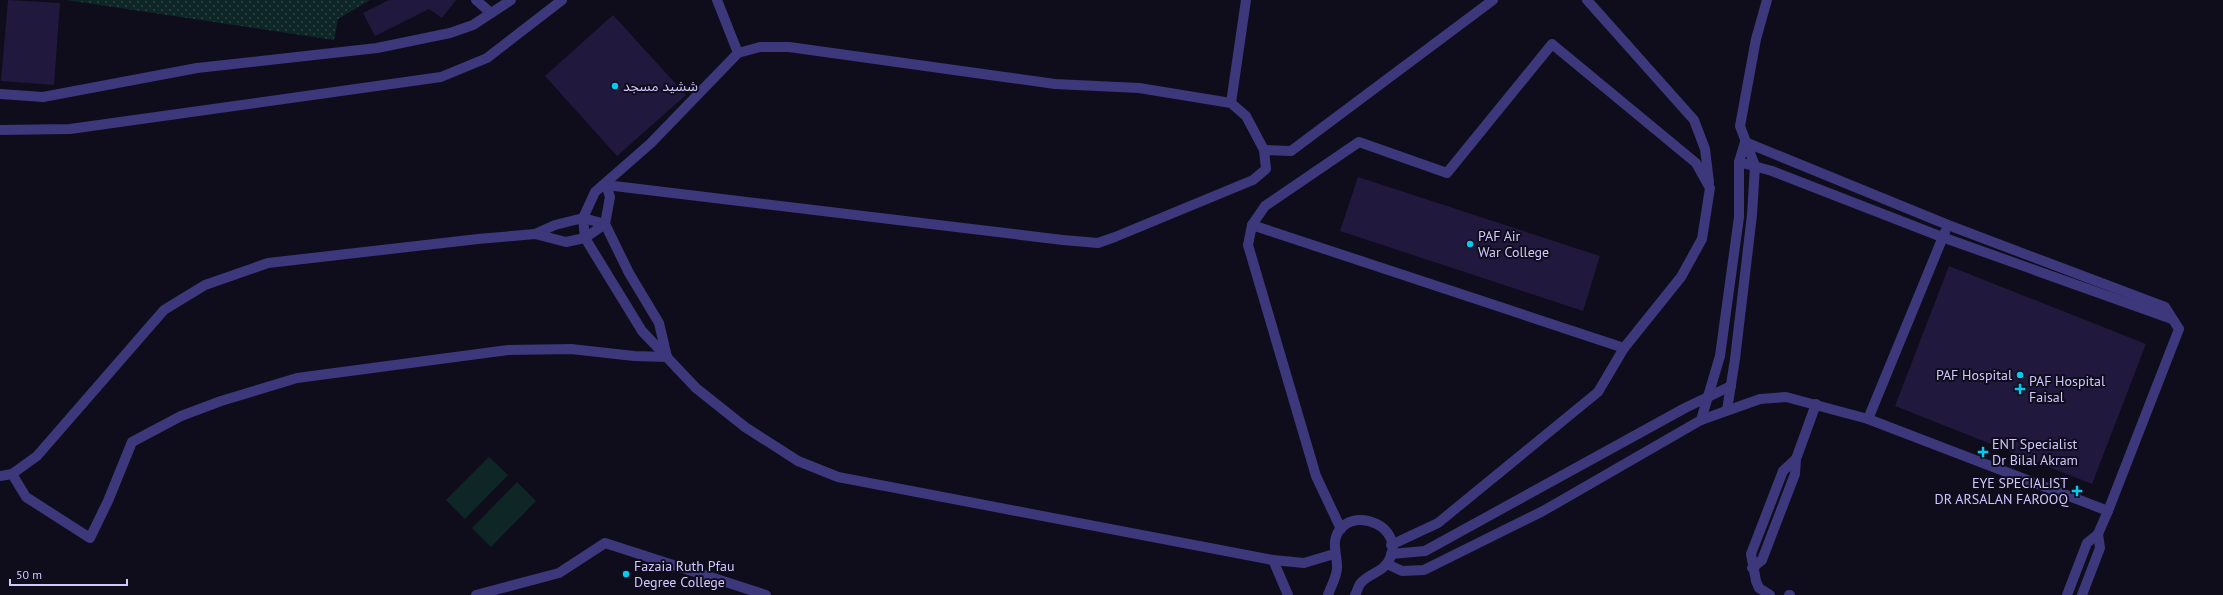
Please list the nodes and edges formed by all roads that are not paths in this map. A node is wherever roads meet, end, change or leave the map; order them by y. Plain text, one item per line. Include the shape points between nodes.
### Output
1 (476, 0) edge
2 (511, 0) edge
3 (562, 0) edge
4 (717, 0) edge
5 (1246, 0) edge
6 (1492, 0) edge
7 (1588, 0) edge
8 (1767, 0) edge
9 (491, 13) junction
10 (738, 53) junction
11 (0, 94) edge
12 (1231, 103) junction
13 (0, 130) edge
14 (1745, 142) junction
15 (1264, 150) junction
16 (1739, 162) junction
17 (1755, 166) junction
18 (606, 185) junction
19 (1710, 188) junction
20 (583, 218) junction
21 (605, 224) junction
22 (1252, 225) junction
23 (1948, 225) junction
24 (535, 234) junction
25 (1942, 237) junction
26 (585, 238) junction
27 (2172, 319) junction
28 (1624, 348) junction
29 (667, 357) junction
30 (1731, 386) junction
31 (1708, 396) junction
32 (1816, 404) junction
33 (1727, 410) junction
34 (1868, 418) junction
35 (1701, 420) junction
36 (12, 474) junction
37 (0, 476) edge
38 (2108, 511) junction
39 (1341, 529) junction
40 (2098, 534) junction
41 (1391, 550) junction
42 (1334, 554) junction
43 (1273, 560) junction
44 (1387, 564) junction
45 (476, 595) edge
46 (766, 595) edge
47 (1288, 595) edge
48 (1328, 595) edge
49 (1355, 595) edge
50 (1770, 595) edge
51 (2067, 595) edge
52 (2082, 595) edge

1 - 9 street
2 - 9 street
3 - 13 street via 487,58 441,77 70,129
4 - 10 street
5 - 12 street
6 - 15 street via 1291,151
7 - 19 street via 1694,120 1705,149
8 - 14 street via 1756,39 1740,126
9 - 11 street via 473,25 450,33 378,48 197,68 43,97
10 - 12 street via 760,47 789,47 1055,84 1138,88
10 - 18 street via 651,143
12 - 15 street via 1246,116
14 - 16 street
14 - 17 street
14 - 23 street
15 - 18 street via 1266,169 1253,180 1098,243
16 - 17 street
16 - 31 street via 1739,217 1720,356
17 - 25 street
17 - 30 street via 1752,215
18 - 20 street via 595,192
18 - 21 street via 610,197
19 - 22 street via 1696,163 1552,44 1447,173 1359,142 1265,206
19 - 28 street via 1702,239 1685,271
20 - 21 street
20 - 24 street via 554,225
20 - 26 street
21 - 26 street
21 - 29 street via 629,273 659,323
22 - 28 street
22 - 39 street via 1248,246 1316,476
23 - 25 street
23 - 27 street via 2165,307
24 - 26 street via 566,242
24 - 36 street via 478,238 268,263 204,285 164,310 37,456
25 - 27 street
25 - 34 street
26 - 29 street via 642,331
27 - 38 street via 2179,329
28 - 41 street via 1598,392 1438,523
29 - 36 street via 571,349 508,350 297,378 221,400 182,416 132,442 90,538 26,497
29 - 43 street via 696,388 745,428 798,461 838,477
30 - 31 street
30 - 33 street
31 - 35 street
31 - 41 street via 1425,551
32 - 33 street via 1786,397 1760,399
32 - 34 street
32 - 50 street via 1796,459 1795,474 1762,560 1752,568 1760,588
33 - 35 street
34 - 38 street
35 - 44 street via 1543,511 1424,570 1402,571
36 - 37 street
38 - 40 street
39 - 41 street via 1349,522 1370,520 1382,527 1388,535
39 - 42 street via 1334,544
40 - 51 street via 2087,543
40 - 52 street via 2100,548
41 - 44 street
42 - 43 street via 1304,563
42 - 48 street via 1338,565 1337,572
43 - 47 street
44 - 49 street via 1380,572 1360,583
45 - 46 street via 559,573 605,543

